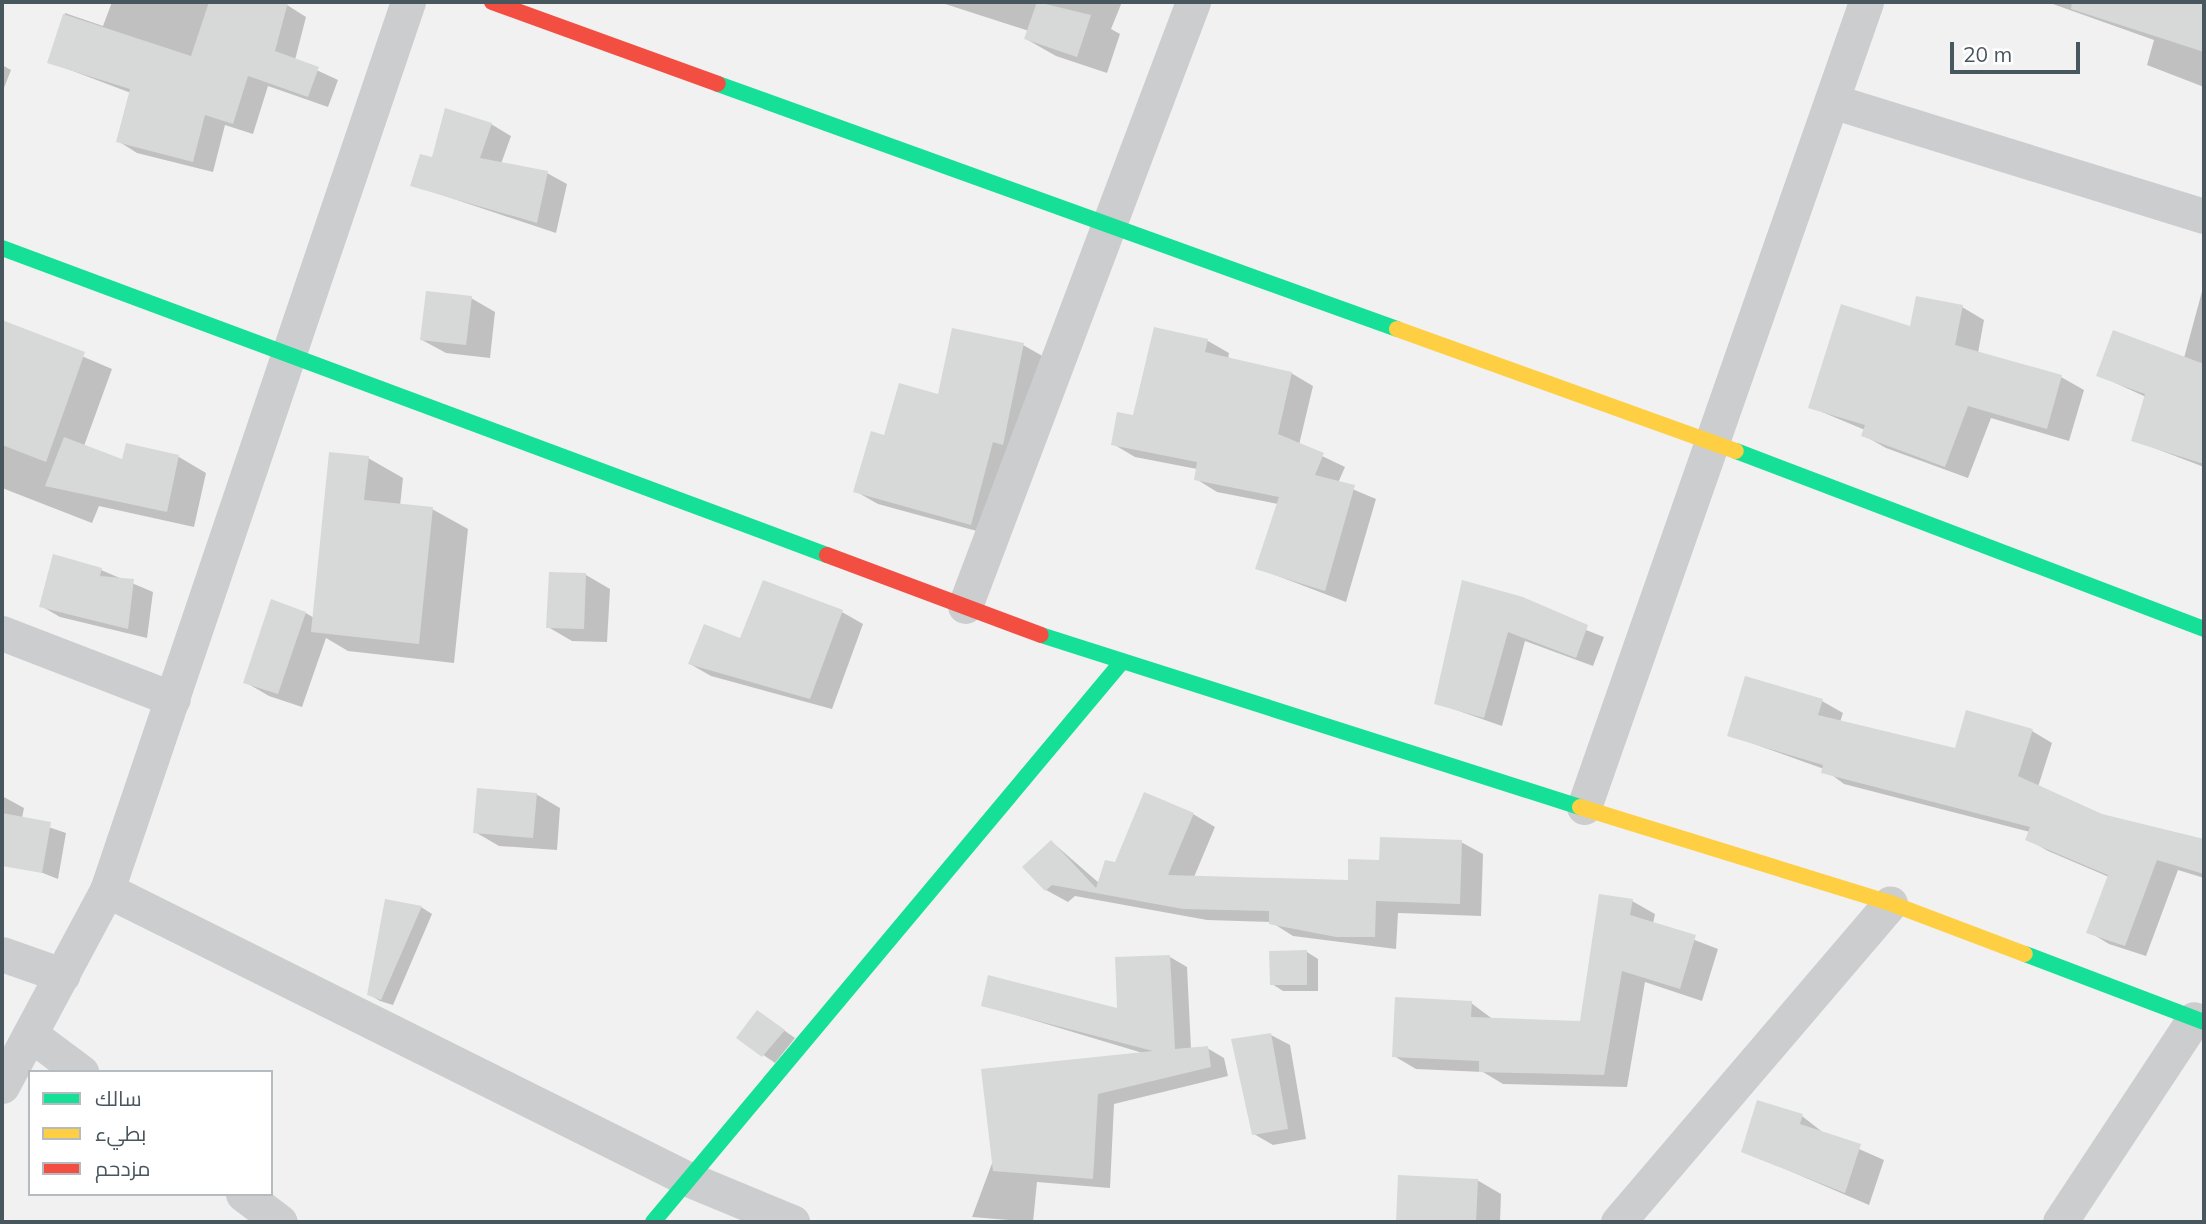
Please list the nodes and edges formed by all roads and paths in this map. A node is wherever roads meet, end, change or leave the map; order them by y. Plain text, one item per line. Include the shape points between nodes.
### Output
1 (492, 2) edge
2 (1193, 2) edge
3 (1866, 2) edge
4 (405, 3) edge
5 (1832, 101) junction
6 (2204, 216) edge
7 (1109, 225) junction
8 (2, 248) edge
9 (292, 354) junction
10 (1711, 442) junction
11 (965, 606) junction
12 (2204, 629) edge
13 (2, 633) edge
14 (1120, 664) junction
15 (173, 699) junction
16 (1584, 807) junction
17 (107, 890) junction
18 (1890, 902) junction
19 (2, 954) edge
20 (62, 975) junction
21 (2199, 1021) edge
22 (30, 1034) junction
23 (78, 1070) edge
24 (2, 1086) edge
25 (688, 1179) junction
26 (246, 1196) edge
27 (280, 1222) edge
28 (653, 1222) edge
29 (792, 1222) edge
30 (1618, 1222) edge
31 (2060, 1222) edge

1 - 7 street
2 - 7 street
3 - 5 street
4 - 9 street
5 - 6 street
5 - 10 street
7 - 10 street
7 - 11 street
8 - 9 street
9 - 11 street
9 - 15 street
10 - 12 street
10 - 16 street
11 - 14 street
13 - 15 street
14 - 16 street
14 - 25 street
15 - 17 street
16 - 18 street
17 - 20 street
17 - 25 street
18 - 21 street
18 - 30 street
19 - 20 street
20 - 22 street
21 - 31 street
22 - 23 street
22 - 24 street
25 - 28 street
25 - 29 street
26 - 27 street

